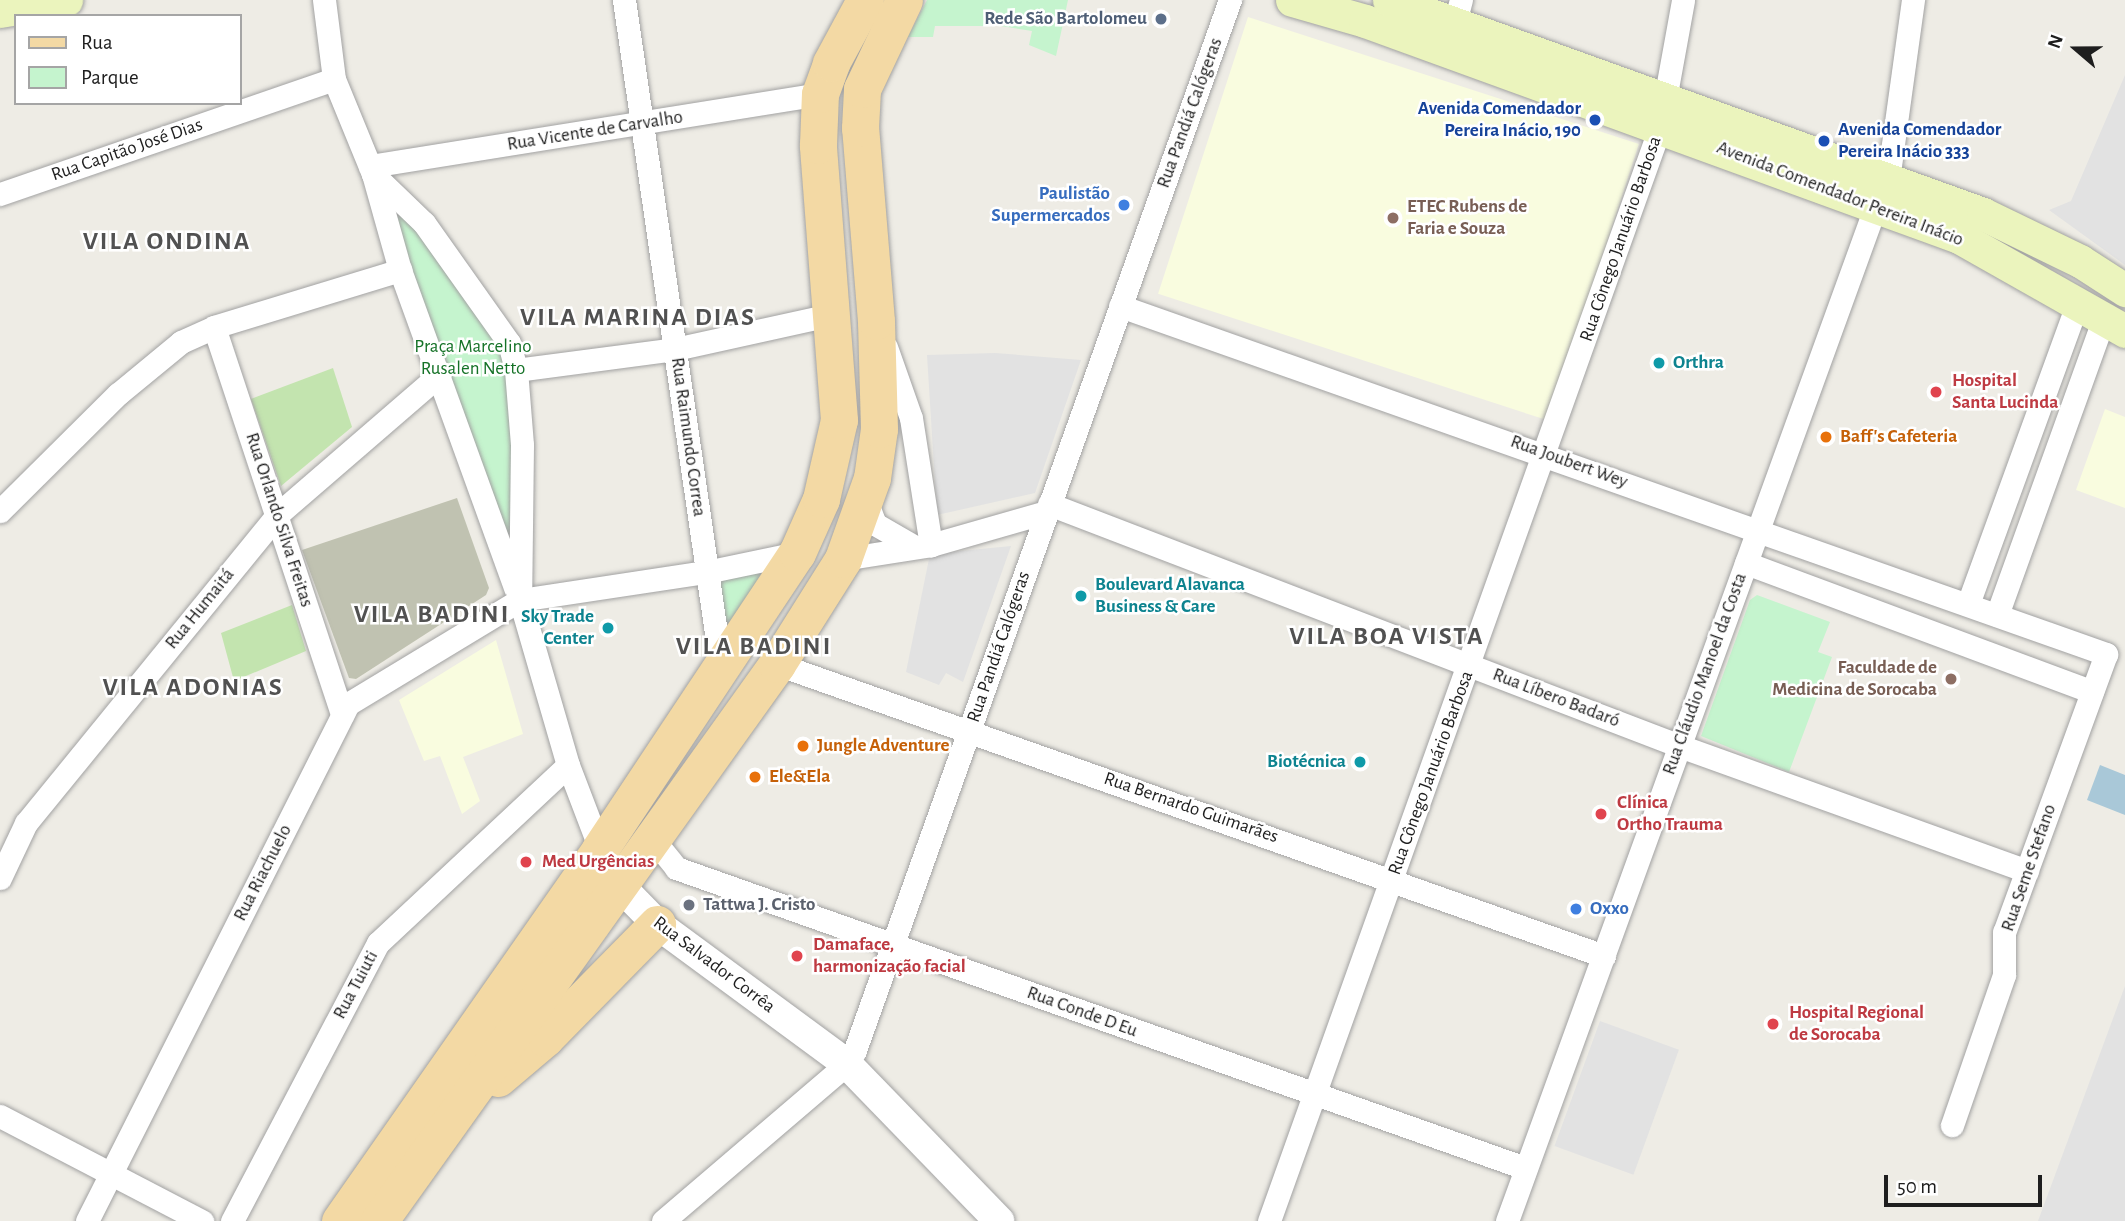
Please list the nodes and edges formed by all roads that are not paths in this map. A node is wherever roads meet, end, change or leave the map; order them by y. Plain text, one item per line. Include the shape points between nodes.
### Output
1 (66, 0) edge
2 (324, 0) edge
3 (624, 0) edge
4 (904, 0) edge
5 (1230, 0) edge
6 (1292, 0) edge
7 (1389, 0) edge
8 (1684, 0) edge
9 (1913, 0) edge
10 (855, 10) edge
11 (0, 11) edge
12 (1458, 11) edge
13 (334, 79) junction
14 (820, 94) junction
15 (1664, 115) junction
16 (642, 124) junction
17 (371, 170) junction
18 (1882, 193) junction
19 (0, 194) edge
20 (391, 204) junction
21 (400, 270) junction
22 (2125, 290) edge
23 (1120, 306) junction
24 (830, 315) junction
25 (2102, 317) edge
26 (876, 321) junction
27 (214, 327) junction
28 (675, 349) junction
29 (516, 370) junction
30 (439, 375) junction
31 (1546, 453) junction
32 (865, 498) junction
33 (1047, 508) junction
34 (0, 511) edge
35 (278, 514) junction
36 (1759, 529) junction
37 (923, 546) junction
38 (797, 553) junction
39 (843, 559) junction
40 (1746, 563) junction
41 (706, 572) junction
42 (520, 600) junction
43 (1968, 604) junction
44 (2007, 619) junction
45 (2106, 654) joint
46 (2002, 659) junction
47 (777, 664) junction
48 (1471, 665) junction
49 (721, 667) junction
50 (2092, 692) junction
51 (342, 715) junction
52 (970, 730) junction
53 (1677, 745) junction
54 (568, 765) junction
55 (652, 838) junction
56 (600, 849) junction
57 (2027, 870) junction
58 (0, 878) edge
59 (1392, 879) junction
60 (617, 883) junction
61 (657, 924) junction
62 (893, 944) junction
63 (1604, 956) junction
64 (847, 1063) junction
65 (1314, 1095) junction
66 (458, 1113) junction
67 (0, 1116) edge
68 (1952, 1125) dead end
69 (1525, 1168) junction
70 (111, 1175) junction
71 (88, 1221) edge
72 (202, 1221) edge
73 (232, 1221) edge
74 (340, 1221) edge
75 (379, 1221) edge
76 (663, 1221) edge
77 (999, 1221) edge
78 (1269, 1221) edge
79 (1507, 1221) edge

1 - 11 main road
2 - 13 street, Rua Salvador Corrêa
3 - 16 street, Rua Raimundo Correa
4 - 26 main road via 862,89 863,205
5 - 23 street, Rua Pandiá Calógeras
6 - 15 main road, Avenida Comendador Pereira Inácio
7 - 12 main road, Avenida Comendador Pereira Inácio
8 - 15 street, Rua Cônego Januário Barbosa
9 - 18 street, Rua Cláudio Manoel da Costa
10 - 14 main road
12 - 15 main road, Avenida Comendador Pereira Inácio
13 - 17 street, Rua Salvador Corrêa
13 - 19 street, Rua Capitão José Dias
14 - 16 street, Rua Vicente de Carvalho
14 - 24 main road via 818,145
15 - 18 main road, Avenida Comendador Pereira Inácio
15 - 31 street, Rua Cônego Januário Barbosa
16 - 17 street, Rua Vicente de Carvalho
16 - 28 street, Rua Raimundo Correa
17 - 20 street, Rua Salvador Corrêa
18 - 22 main road, Avenida Comendador Pereira Inácio via 1983,214 2080,261
18 - 25 main road, Avenida Comendador Pereira Inácio
18 - 36 street, Rua Cláudio Manoel da Costa
20 - 21 street, Rua Salvador Corrêa
20 - 29 street, Rua Salvador Corrêa via 424,223 509,343
21 - 27 street
21 - 30 street, Rua Salvador Corrêa
23 - 31 street, Rua Joubert Wey
23 - 33 street, Rua Pandiá Calógeras
24 - 28 street
24 - 38 main road via 837,442 821,499
25 - 43 street
25 - 44 street
26 - 32 main road via 879,429
26 - 37 street via 911,418
27 - 34 street via 181,342 118,394
27 - 35 street, Rua Orlando Silva Freitas
28 - 29 street
28 - 41 street, Rua Raimundo Correa
29 - 42 street, Rua Salvador Corrêa via 522,445
30 - 35 street, Rua Humaitá
30 - 42 street, Rua Salvador Corrêa
31 - 36 street, Rua Joubert Wey
31 - 48 street, Rua Cônego Januário Barbosa
32 - 37 street via 875,524
32 - 39 main road
33 - 37 street
33 - 48 street, Rua Líbero Badaró
33 - 52 street, Rua Pandiá Calógeras
35 - 51 street, Rua Orlando Silva Freitas
35 - 58 street, Rua Humaitá via 26,823
36 - 40 street, Rua Cláudio Manoel da Costa
36 - 43 street, Rua Joubert Wey
37 - 39 street
38 - 41 street
38 - 49 main road
39 - 47 main road
40 - 46 street
40 - 53 street, Rua Cláudio Manoel da Costa
41 - 42 street
41 - 49 street, Rua Raimundo Correa
42 - 51 street, Rua Riachuelo via 348,704
42 - 54 street, Rua Salvador Corrêa
43 - 44 street, Rua Joubert Wey
44 - 45 street, Rua Joubert Wey
44 - 46 street
45 - 50 street, Rua Seme Stefano
46 - 50 street
47 - 52 street, Rua Bernardo Guimarães
47 - 55 main road
48 - 53 street, Rua Líbero Badaró
48 - 59 street, Rua Cônego Januário Barbosa
49 - 56 main road
50 - 57 street, Rua Seme Stefano
51 - 70 street, Rua Riachuelo
52 - 59 street, Rua Bernardo Guimarães
52 - 62 street, Rua Pandiá Calógeras
53 - 57 street, Rua Líbero Badaró
53 - 63 street, Rua Cláudio Manoel da Costa
54 - 56 street, Rua Salvador Corrêa
54 - 73 street, Rua Tuiuti via 378,943
55 - 60 main road
55 - 62 street, Rua Conde D Eu via 676,868
56 - 60 street, Rua Salvador Corrêa
56 - 74 main road
57 - 68 street, Rua Seme Stefano via 2004,932 2004,975
59 - 63 street, Rua Bernardo Guimarães
59 - 65 street, Rua Cônego Januário Barbosa
60 - 61 street, Rua Salvador Corrêa
60 - 66 main road
61 - 64 street, Rua Salvador Corrêa
61 - 66 main road via 545,1038
62 - 64 street, Rua Pandiá Calógeras
62 - 65 street, Rua Conde D Eu
63 - 69 street, Rua Cláudio Manoel da Costa
64 - 76 street, Rua Pandiá Calógeras
64 - 77 street, Rua Salvador Corrêa
65 - 69 street, Rua Conde D Eu
65 - 78 street, Rua Cônego Januário Barbosa
66 - 75 main road
67 - 70 street
69 - 79 street, Rua Cláudio Manoel da Costa
70 - 71 street, Rua Riachuelo
70 - 72 street

